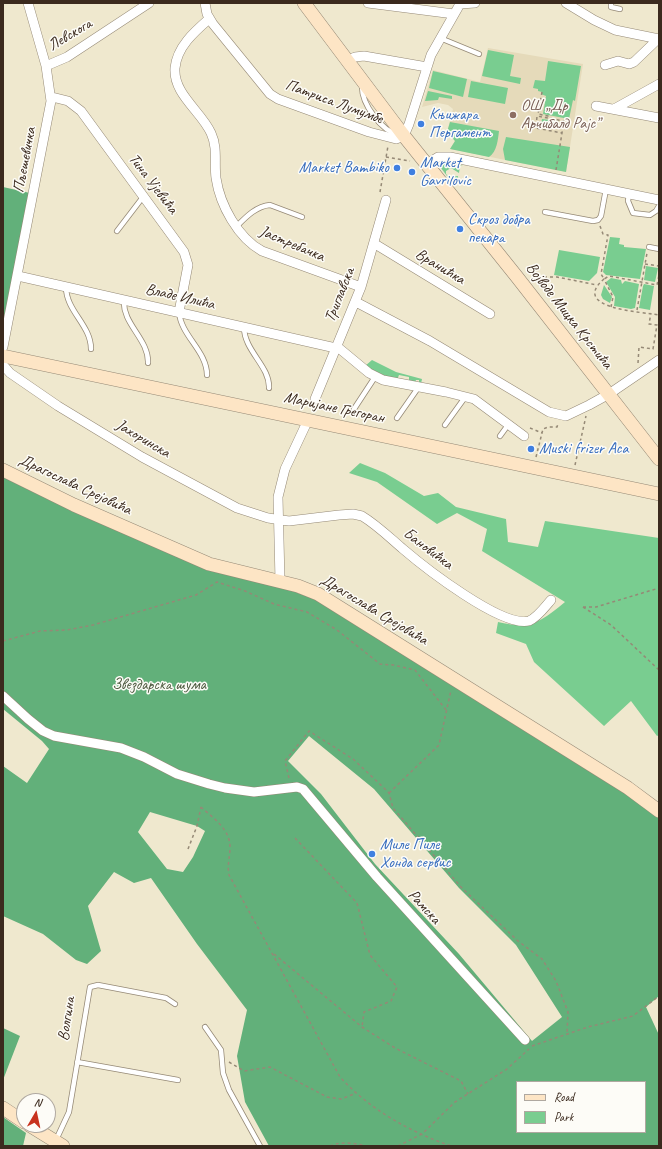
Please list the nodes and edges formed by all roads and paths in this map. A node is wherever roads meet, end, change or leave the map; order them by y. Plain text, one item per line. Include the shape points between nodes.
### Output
1 (28, 3) edge
2 (149, 3) edge
3 (205, 3) edge
4 (305, 3) edge
5 (368, 3) edge
6 (475, 3) edge
7 (566, 3) edge
8 (611, 3) edge
9 (620, 9) dead end
10 (454, 14) junction
11 (210, 20) junction
12 (440, 38) junction
13 (659, 39) edge
14 (479, 54) dead end
15 (348, 61) junction
16 (605, 65) dead end
17 (46, 66) junction
18 (427, 67) junction
19 (659, 84) edge
20 (542, 92) dead end
21 (52, 97) junction
22 (596, 106) dead end
23 (614, 109) junction
24 (548, 118) junction
25 (659, 118) edge
26 (562, 133) junction
27 (404, 136) junction
28 (390, 138) junction
29 (386, 157) junction
30 (413, 162) dead end
31 (426, 164) junction
32 (556, 170) dead end
33 (382, 182) dead end
34 (606, 189) junction
35 (629, 194) junction
36 (143, 197) junction
37 (386, 200) dead end
38 (659, 200) edge
39 (659, 206) edge
40 (545, 212) dead end
41 (302, 217) dead end
42 (236, 227) junction
43 (117, 232) dead end
44 (603, 234) dead end
45 (375, 244) junction
46 (648, 247) dead end
47 (659, 249) edge
48 (659, 266) edge
49 (659, 275) edge
50 (18, 276) junction
51 (531, 277) dead end
52 (604, 279) junction
53 (642, 282) junction
54 (597, 285) junction
55 (361, 286) junction
56 (66, 287) junction
57 (124, 300) junction
58 (356, 302) junction
59 (611, 307) junction
60 (637, 311) junction
61 (179, 312) junction
62 (651, 313) junction
63 (490, 314) dead end
64 (659, 314) edge
65 (244, 327) junction
66 (3, 347) edge
67 (336, 347) junction
68 (91, 349) dead end
69 (3, 356) edge
70 (659, 360) edge
71 (148, 363) dead end
72 (3, 365) edge
73 (640, 367) dead end
74 (207, 375) dead end
75 (375, 377) junction
76 (269, 388) dead end
77 (418, 388) junction
78 (609, 394) junction
79 (466, 396) junction
80 (315, 399) dead end
81 (589, 405) junction
82 (354, 408) dead end
83 (561, 416) junction
84 (397, 418) dead end
85 (308, 420) junction
86 (445, 425) dead end
87 (508, 425) junction
88 (525, 433) joint
89 (542, 433) junction
90 (500, 436) dead end
91 (659, 459) edge
92 (535, 460) dead end
93 (574, 469) dead end
94 (3, 470) edge
95 (659, 494) edge
96 (278, 520) junction
97 (280, 581) junction
98 (659, 588) edge
99 (551, 600) dead end
100 (3, 641) edge
101 (659, 670) edge
102 (456, 681) junction
103 (3, 696) edge
104 (446, 710) junction
105 (293, 787) junction
106 (389, 793) junction
107 (659, 811) edge
108 (295, 838) dead end
109 (188, 849) dead end
110 (272, 952) junction
111 (659, 996) edge
112 (174, 1004) dead end
113 (205, 1027) dead end
114 (362, 1027) junction
115 (567, 1034) junction
116 (525, 1040) dead end
117 (222, 1058) junction
118 (77, 1062) junction
119 (178, 1080) dead end
120 (355, 1094) junction
121 (468, 1094) junction
122 (3, 1108) edge
123 (16, 1117) edge
124 (42, 1133) edge
125 (422, 1134) junction
126 (59, 1144) edge
127 (260, 1146) edge
128 (330, 1146) edge
129 (366, 1146) edge
130 (398, 1146) edge
131 (451, 1146) edge

1 - 17 street, Пљешевичка
2 - 17 street, Левскога via 67,57
3 - 11 street, Патриса Лумумбе
4 - 15 street, Војводе Мицка Крстића
5 - 10 street
6 - 10 street via 460,4
7 - 13 street via 604,26
8 - 9 lane via 611,7
10 - 12 street
11 - 28 street, Патриса Лумумбе via 270,94
11 - 42 street, Јастребачка via 195,31 184,45 177,59 176,78 179,87 211,133 216,151 217,183
12 - 14 lane
12 - 18 street
13 - 16 street via 634,62 629,64 618,61
15 - 18 street via 364,56
15 - 27 street, Војводе Мицка Крстића
17 - 21 street, Пљешевичка
18 - 27 street
19 - 23 street
20 - 24 path via 538,114
21 - 36 street, Тина Ујевића via 68,101 81,111
21 - 50 street, Пљешевичка
22 - 23 street
23 - 25 street
24 - 26 path via 564,121
24 - 26 path via 537,116 536,128
26 - 32 path
27 - 28 street, Патриса Лумумбе via 398,139
27 - 31 street, Војводе Мицка Крстића
28 - 29 path
29 - 30 path
29 - 33 path
31 - 34 street via 438,157 450,157
31 - 78 street, Војводе Мицка Крстића
34 - 35 street
34 - 40 lane via 598,220
35 - 38 street
35 - 39 lane via 628,201 633,213 650,215
36 - 43 lane
36 - 61 street, Тина Ујевића via 187,259 188,267
37 - 45 street, Триглавска
41 - 42 lane via 265,205
42 - 55 street, Јастребачка via 249,242 262,251
44 - 52 path via 608,235 601,274
45 - 55 street, Триглавска
45 - 63 street, Вранићка
46 - 47 lane
48 - 53 path via 646,262
49 - 53 path via 657,285
50 - 56 street, Владе Илића
50 - 66 street, Пљешевичка
51 - 54 path via 558,277
52 - 53 path via 609,276
52 - 54 path
52 - 59 path via 613,297
53 - 60 path
54 - 59 path via 598,300 601,304
55 - 58 street, Триглавска
56 - 57 street, Владе Илића
56 - 68 lane via 68,300 90,337
57 - 61 street, Владе Илића
57 - 71 lane via 125,314 148,351
58 - 67 street, Триглавска
58 - 83 street via 430,341 549,412
59 - 60 path
60 - 62 path
61 - 65 street, Владе Илића
61 - 74 lane via 186,330 206,363
62 - 64 path
62 - 73 path via 649,324 657,325 653,349 639,348 637,361
65 - 67 street, Владе Илића
65 - 76 lane via 246,342 268,379
67 - 75 street
67 - 80 street, Триглавска
69 - 85 street, Маријане Грегоран
70 - 78 street
72 - 96 street, Јахоринска via 10,373 58,406 176,476 237,508
75 - 77 street
75 - 82 lane
77 - 79 street
77 - 84 lane
78 - 81 street
78 - 91 street, Војводе Мицка Крстића
79 - 86 lane
79 - 87 street via 474,399
81 - 83 street
81 - 93 path
83 - 89 path via 557,427 548,427
85 - 95 street, Маријане Грегоран
85 - 96 street via 283,475 278,497
87 - 88 street
87 - 90 lane
88 - 89 path via 529,428
89 - 92 path
94 - 97 street, Драгослава Срејовића via 210,564
96 - 97 street
96 - 99 street, Бановићка via 353,514 362,516 440,577 485,608 511,619 523,622 531,620
97 - 102 street, Драгослава Срејовића via 327,598
98 - 101 path via 596,607 583,607 611,625
100 - 104 path via 40,631 67,630 93,625 196,595 217,582 274,604 307,612 337,630 380,664 414,670
102 - 104 path via 449,692
102 - 107 street, Драгослава Срејовића via 628,788
103 - 105 street via 43,731 54,736 121,748 177,774 240,791 267,791
104 - 106 path via 439,745
105 - 106 path via 284,761 309,731 353,759
105 - 116 street, Рамска via 304,791 377,877
106 - 115 path via 393,808 461,887 518,941 542,959 556,981 568,1012
108 - 114 path via 357,903 370,955 397,987 391,1001 364,1012
109 - 110 path via 201,807 221,825 228,836 229,875
110 - 114 path
110 - 120 path via 340,1077
111 - 115 path via 633,1016
112 - 118 lane, Волгина via 166,998 98,985 90,987
113 - 117 lane via 220,1048
114 - 121 path via 395,1048 461,1081
115 - 121 path via 532,1047 507,1069
117 - 120 path via 244,1071 270,1067 327,1097 341,1099
117 - 127 lane via 223,1073 229,1090
118 - 119 lane
118 - 126 lane, Волгина via 69,1112
120 - 125 path via 374,1108
121 - 125 path via 455,1102
122 - 123 street
124 - 126 street, Волгина
125 - 130 path
125 - 131 path
128 - 129 path via 337,1143 352,1143

